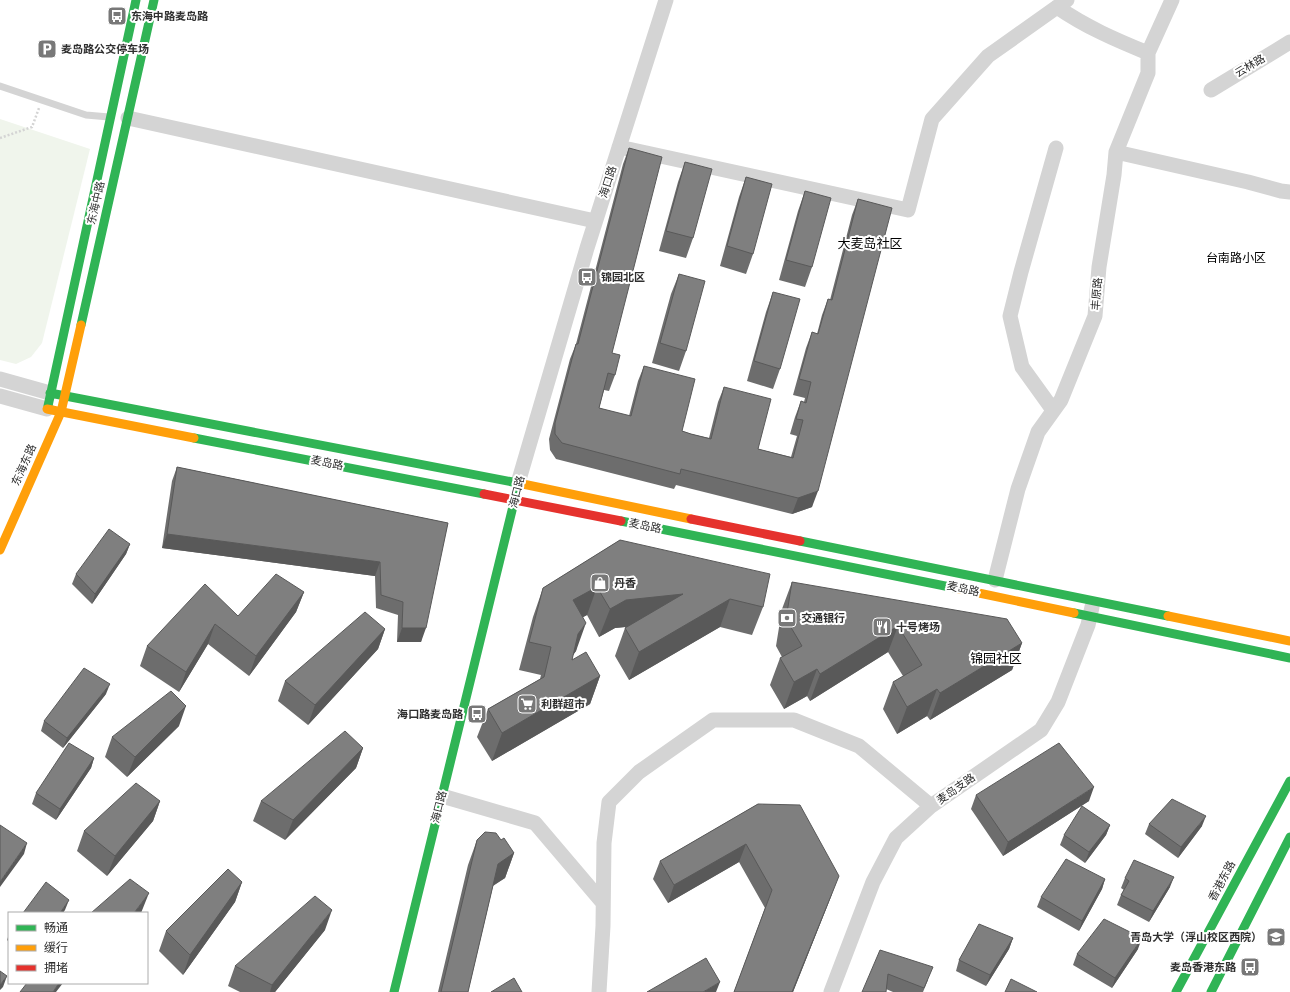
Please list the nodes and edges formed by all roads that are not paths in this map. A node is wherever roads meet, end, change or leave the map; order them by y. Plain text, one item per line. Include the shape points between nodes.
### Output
1 (136, 0) edge
2 (154, 0) edge
3 (666, 0) edge
4 (1172, 0) edge
5 (1062, 4) edge
6 (1290, 42) edge
7 (1148, 53) junction
8 (0, 86) edge
9 (1211, 90) dead end
10 (119, 117) junction
11 (619, 147) junction
12 (1056, 148) dead end
13 (1116, 152) junction
14 (1290, 192) edge
15 (595, 221) junction
16 (0, 380) edge
17 (58, 394) junction
18 (0, 396) edge
19 (1053, 410) junction
20 (51, 412) junction
21 (518, 484) junction
22 (515, 500) junction
23 (0, 550) edge
24 (995, 580) junction
25 (1094, 600) junction
26 (1090, 616) junction
27 (1287, 639) edge
28 (1269, 653) junction
29 (1290, 658) edge
30 (1282, 665) dead end
31 (1290, 781) edge
32 (442, 796) junction
33 (931, 806) junction
34 (1290, 837) edge
35 (603, 902) junction
36 (394, 992) edge
37 (599, 992) edge
38 (831, 992) edge
39 (1176, 992) edge
40 (1211, 992) edge

1 - 10 main road, 东海中路
2 - 10 main road, 东海中路
3 - 11 street, 海口路
4 - 7 street, 丰原路
5 - 7 street via 1078,22
5 - 11 street via 988,56 932,119 908,210
6 - 9 street, 云林路
7 - 13 street, 丰原路 via 1148,73
8 - 10 lane via 86,115
10 - 15 street
10 - 17 main road, 东海中路
10 - 17 main road, 东海中路
11 - 15 street, 海口路
12 - 19 street via 1010,316 1022,367
13 - 14 street
13 - 19 street, 丰原路 via 1099,267 1095,316 1061,400
15 - 21 street, 海口路
16 - 17 street, 麦岛路
17 - 20 main road, 东海中路
17 - 20 main road, 东海中路
17 - 21 main road, 麦岛路
18 - 20 street, 麦岛路
19 - 24 street, 丰原路 via 1038,432 1018,489
20 - 22 main road, 麦岛路
20 - 23 main road, 东海东路
21 - 22 main road, 海口路
21 - 24 main road, 麦岛路
22 - 26 main road, 麦岛路
22 - 32 main road, 海口路
24 - 25 main road, 麦岛路
25 - 26 street, 麦岛支路
25 - 27 main road, 麦岛路
26 - 28 main road, 麦岛路
26 - 33 street, 麦岛支路 via 1058,702 1041,730
28 - 29 main road, 麦岛路
28 - 30 main road
31 - 39 main road, 香港东路
32 - 35 street via 536,823
32 - 36 main road, 海口路
33 - 35 street via 859,746 794,720 713,720 639,772 609,802 604,842
33 - 38 street, 麦岛支路 via 896,838 873,882
34 - 40 main road
35 - 37 street

